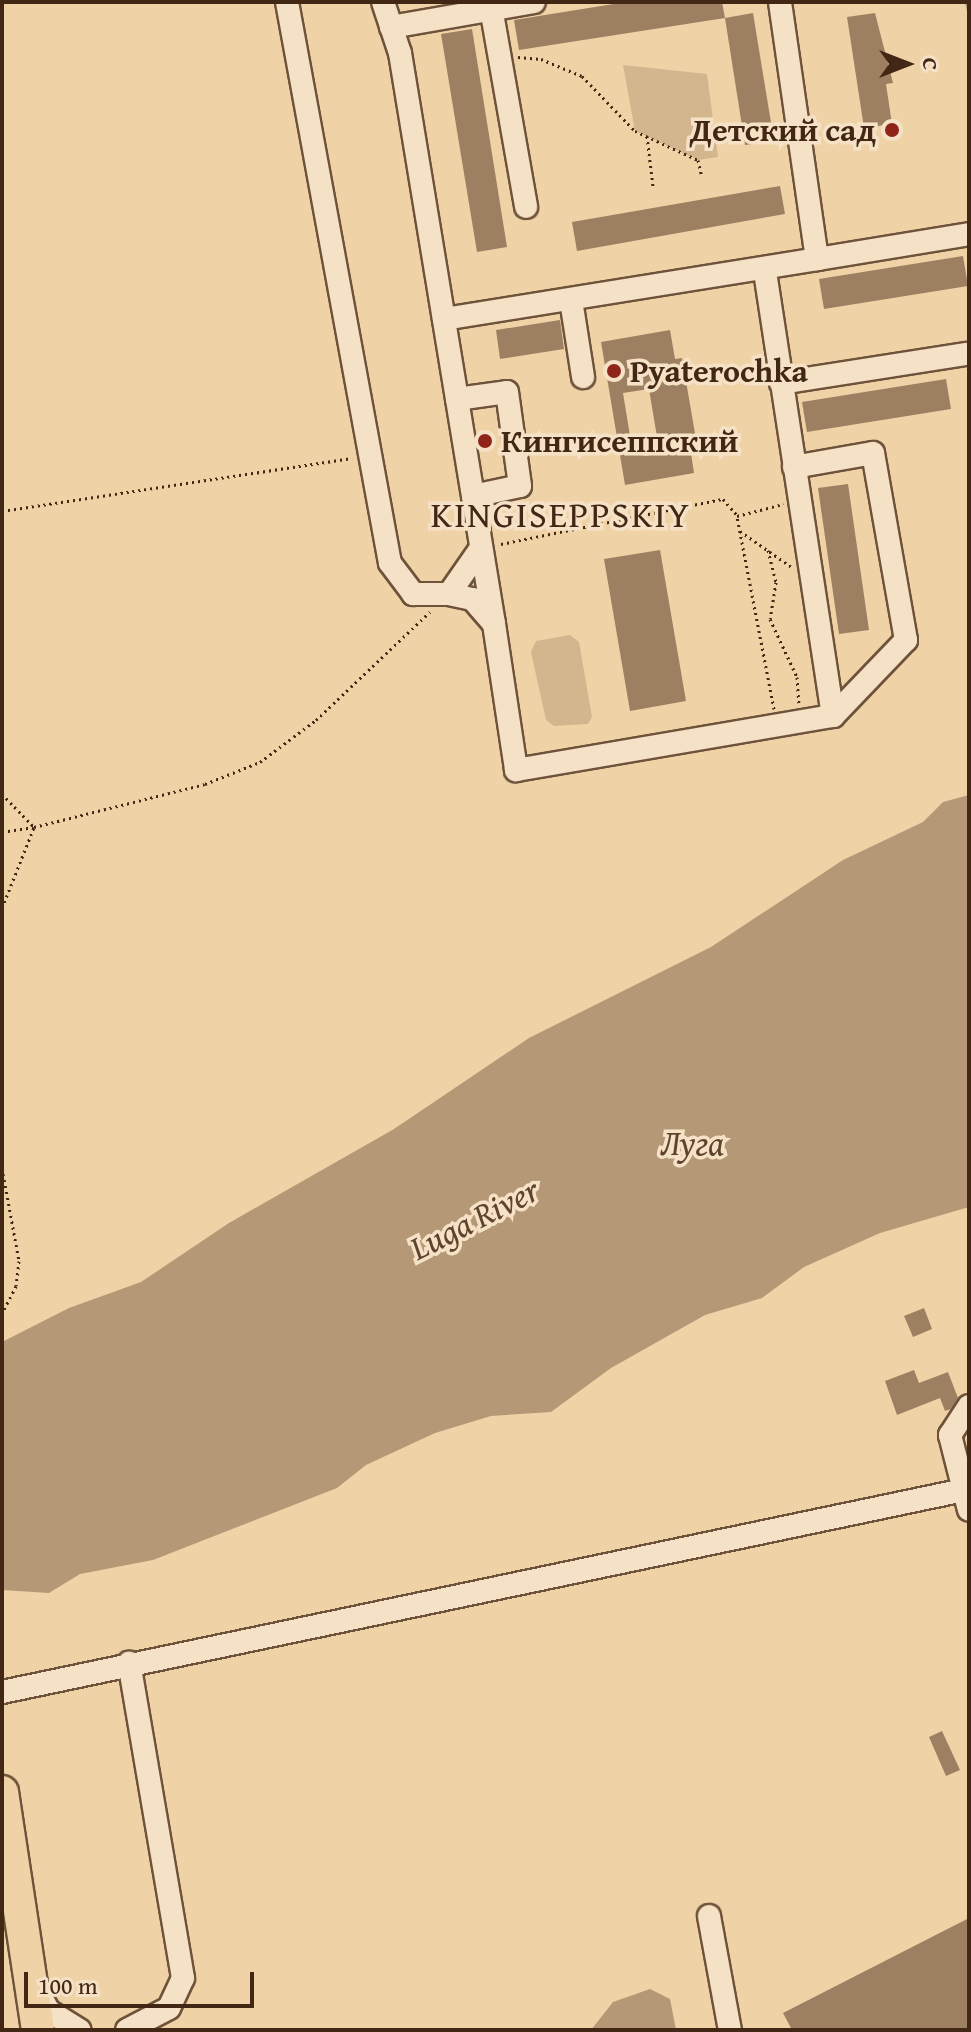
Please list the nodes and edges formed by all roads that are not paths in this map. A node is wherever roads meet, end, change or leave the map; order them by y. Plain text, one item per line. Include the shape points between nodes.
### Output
1 (287, 2) edge
2 (383, 2) edge
3 (534, 2) edge
4 (780, 2) edge
5 (491, 6) edge
6 (391, 27) junction
7 (526, 207) dead end
8 (969, 234) edge
9 (817, 259) junction
10 (765, 271) junction
11 (571, 300) junction
12 (444, 319) junction
13 (967, 354) edge
14 (583, 377) dead end
15 (781, 383) junction
16 (457, 399) junction
17 (794, 467) junction
18 (473, 496) junction
19 (481, 548) junction
20 (449, 594) junction
21 (494, 624) junction
22 (833, 716) junction
23 (969, 1406) edge
24 (967, 1497) edge
25 (129, 1663) junction
26 (2, 1692) edge
27 (2, 1792) edge
28 (709, 1916) dead end
29 (29, 1973) junction
30 (18, 2030) edge
31 (38, 2030) edge
32 (79, 2030) edge
33 (127, 2030) edge
34 (730, 2030) edge

1 - 20 street via 390,563 413,594
2 - 6 street
3 - 5 street
4 - 9 street
5 - 6 street
5 - 7 street
6 - 12 street
8 - 9 street
9 - 10 street
10 - 11 street
10 - 15 street
11 - 12 street
11 - 14 street
12 - 16 street
13 - 15 street
15 - 17 street
16 - 18 street
16 - 18 street via 507,392 520,486
17 - 22 street
17 - 22 street via 873,453 906,640
18 - 19 street
19 - 20 street
19 - 21 street
20 - 21 street via 472,599
21 - 22 street via 516,770
23 - 24 street via 950,1435
24 - 25 street
25 - 26 street
25 - 33 street via 183,1978 169,2008
27 - 29 highway
28 - 34 street
29 - 30 street
29 - 31 highway
29 - 32 street via 45,2007

